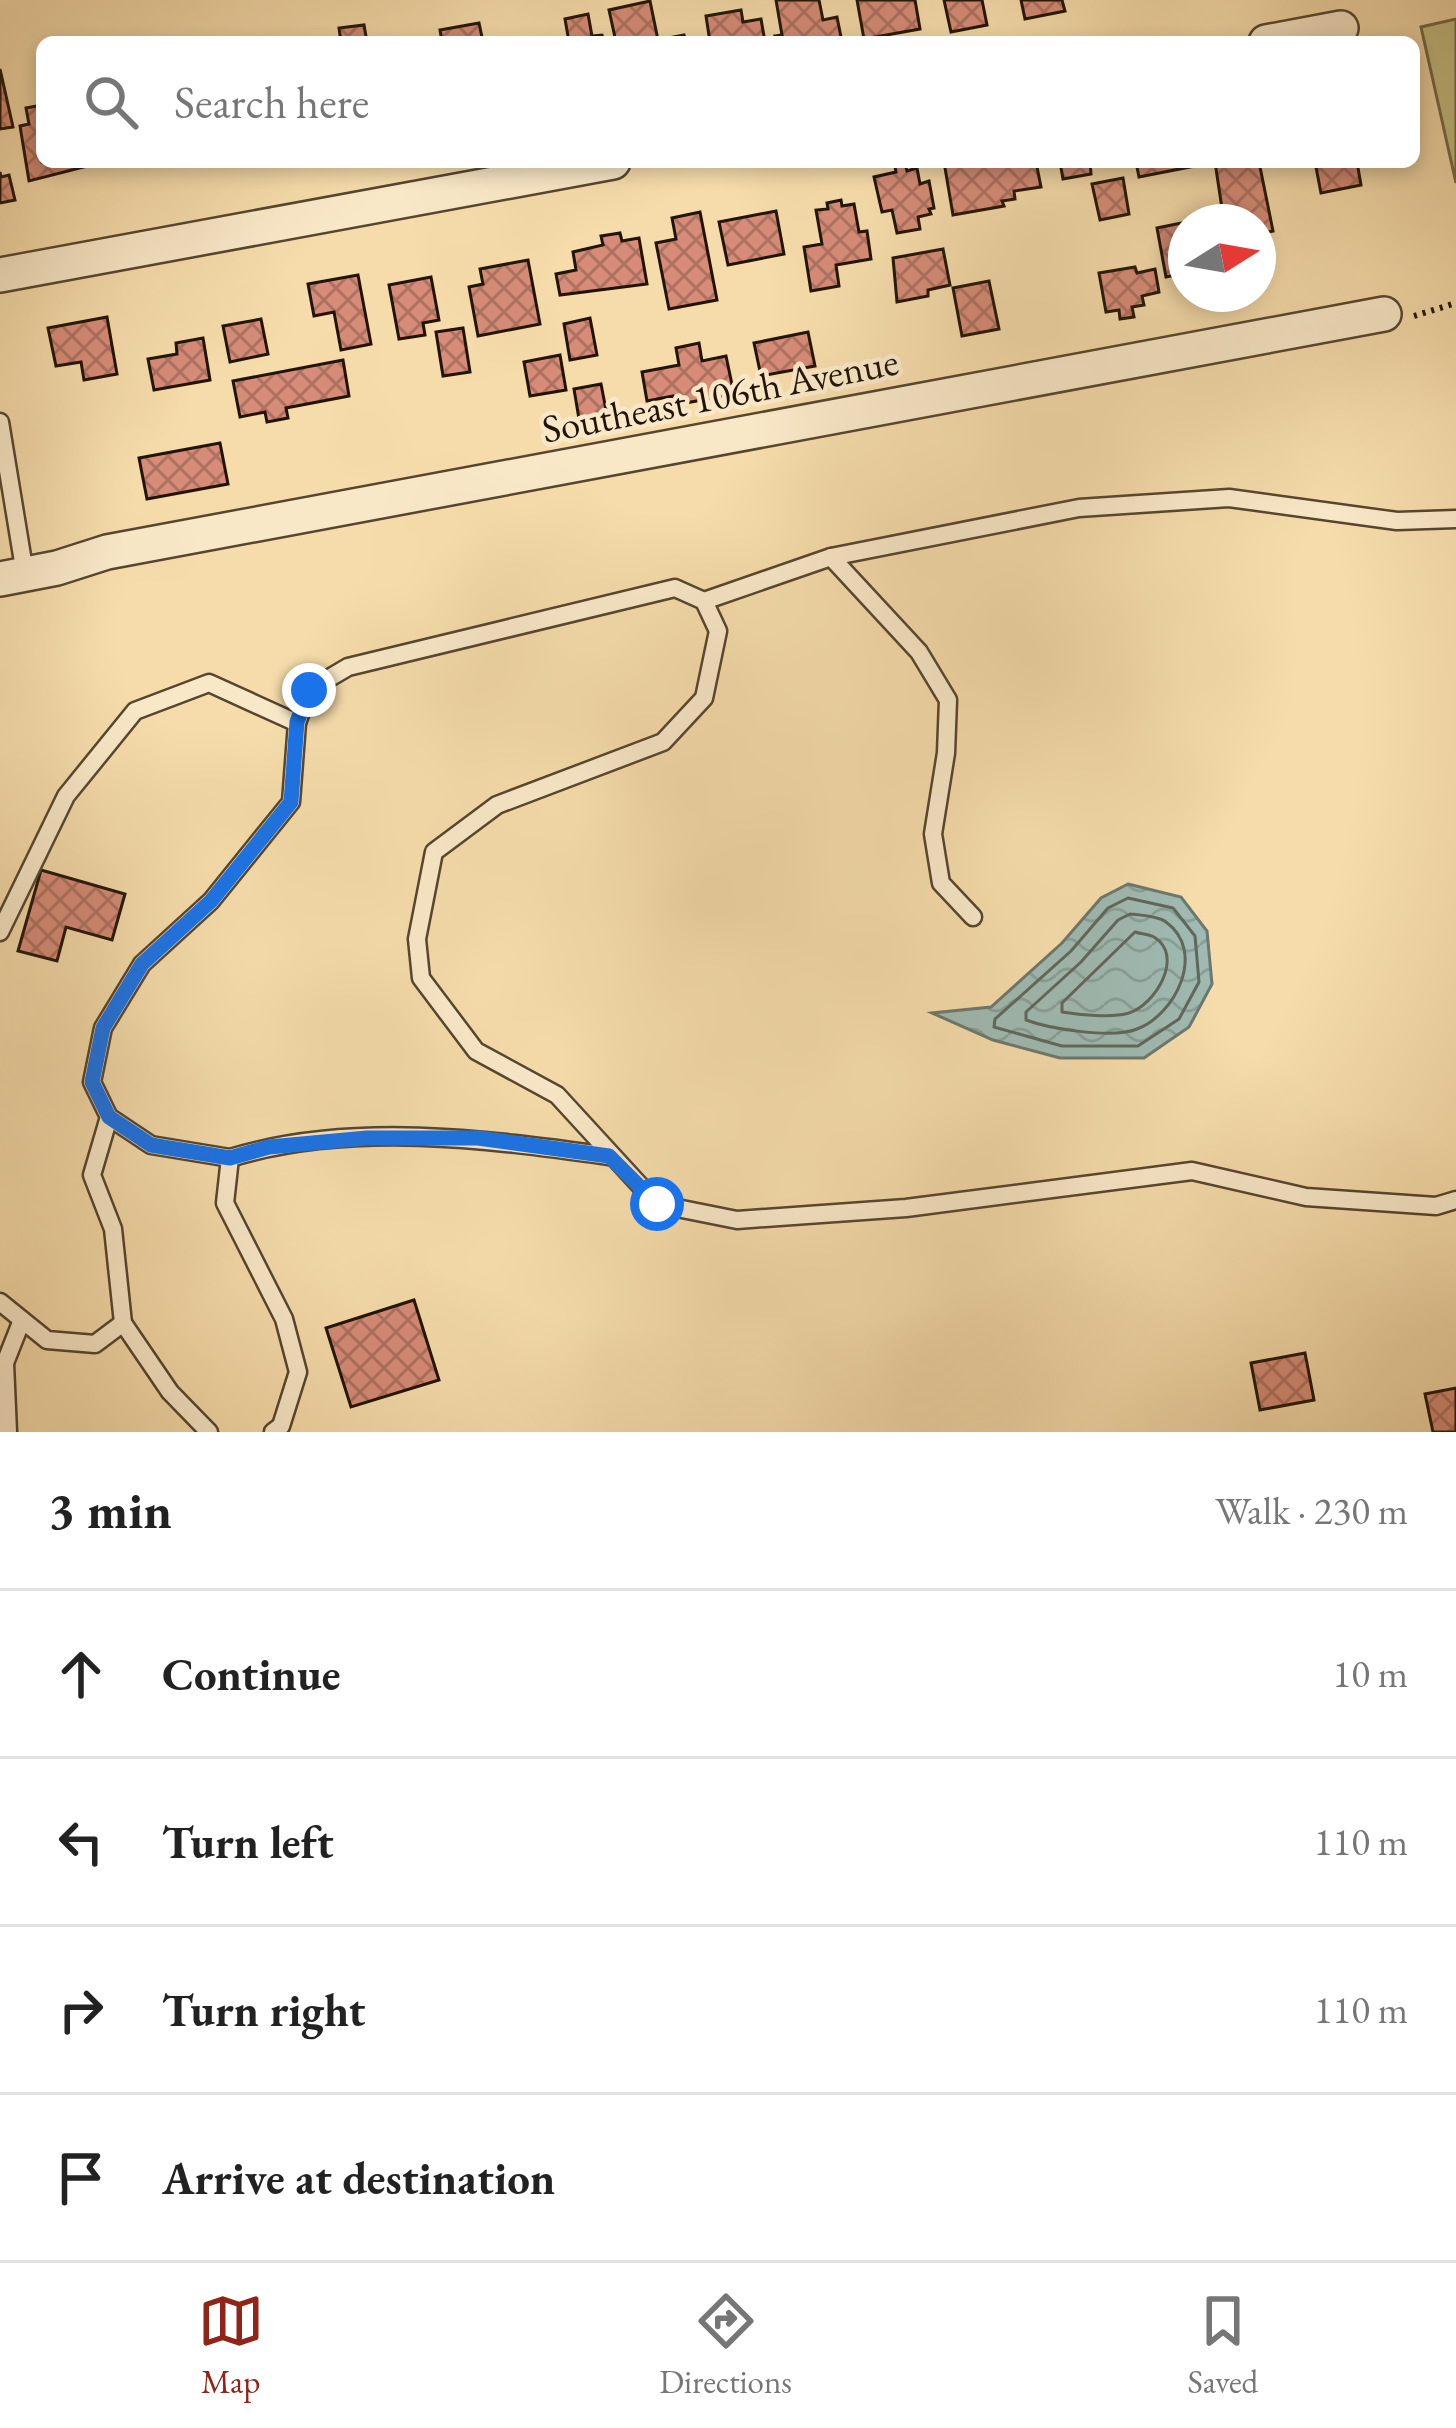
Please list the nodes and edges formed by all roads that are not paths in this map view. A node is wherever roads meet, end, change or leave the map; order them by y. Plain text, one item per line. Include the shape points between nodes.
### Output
1 (1341, 28) dead end
2 (1298, 36) edge
3 (580, 168) edge
4 (0, 275) edge
5 (1384, 314) road end
6 (0, 422) edge
7 (1456, 519) edge
8 (831, 557) junction
9 (12, 576) edge
10 (704, 601) junction
11 (297, 722) junction
12 (973, 917) dead end
13 (0, 932) edge
14 (109, 1117) junction
15 (609, 1156) junction
16 (230, 1158) junction
17 (1456, 1200) edge
18 (0, 1302) edge
19 (22, 1320) junction
20 (123, 1323) junction
21 (8, 1432) edge
22 (209, 1432) edge
23 (273, 1432) edge

1 - 2 street
3 - 4 street
5 - 9 street, Southeast 106th Avenue
6 - 9 lane
7 - 8 lane via 1397,521 1207,499 1079,508
8 - 10 lane
8 - 12 lane via 920,652 948,700 933,834 941,883
10 - 11 lane via 675,588 348,667 309,690
10 - 15 lane via 718,631 704,698 663,742 497,805 434,852 417,939 421,978 476,1051 557,1095
11 - 13 lane via 209,683 135,711 66,796
11 - 14 lane via 291,802 211,901 142,964 103,1028 92,1082
14 - 16 lane via 151,1145
14 - 20 lane via 92,1175 113,1228
15 - 16 lane via 478,1138 367,1138
15 - 17 lane via 657,1204 737,1220 906,1208 1192,1171 1306,1197 1436,1206
16 - 23 lane via 225,1203 284,1319 298,1372
18 - 19 lane
19 - 20 lane via 47,1340 95,1344
19 - 21 lane via 5,1363
20 - 22 lane

